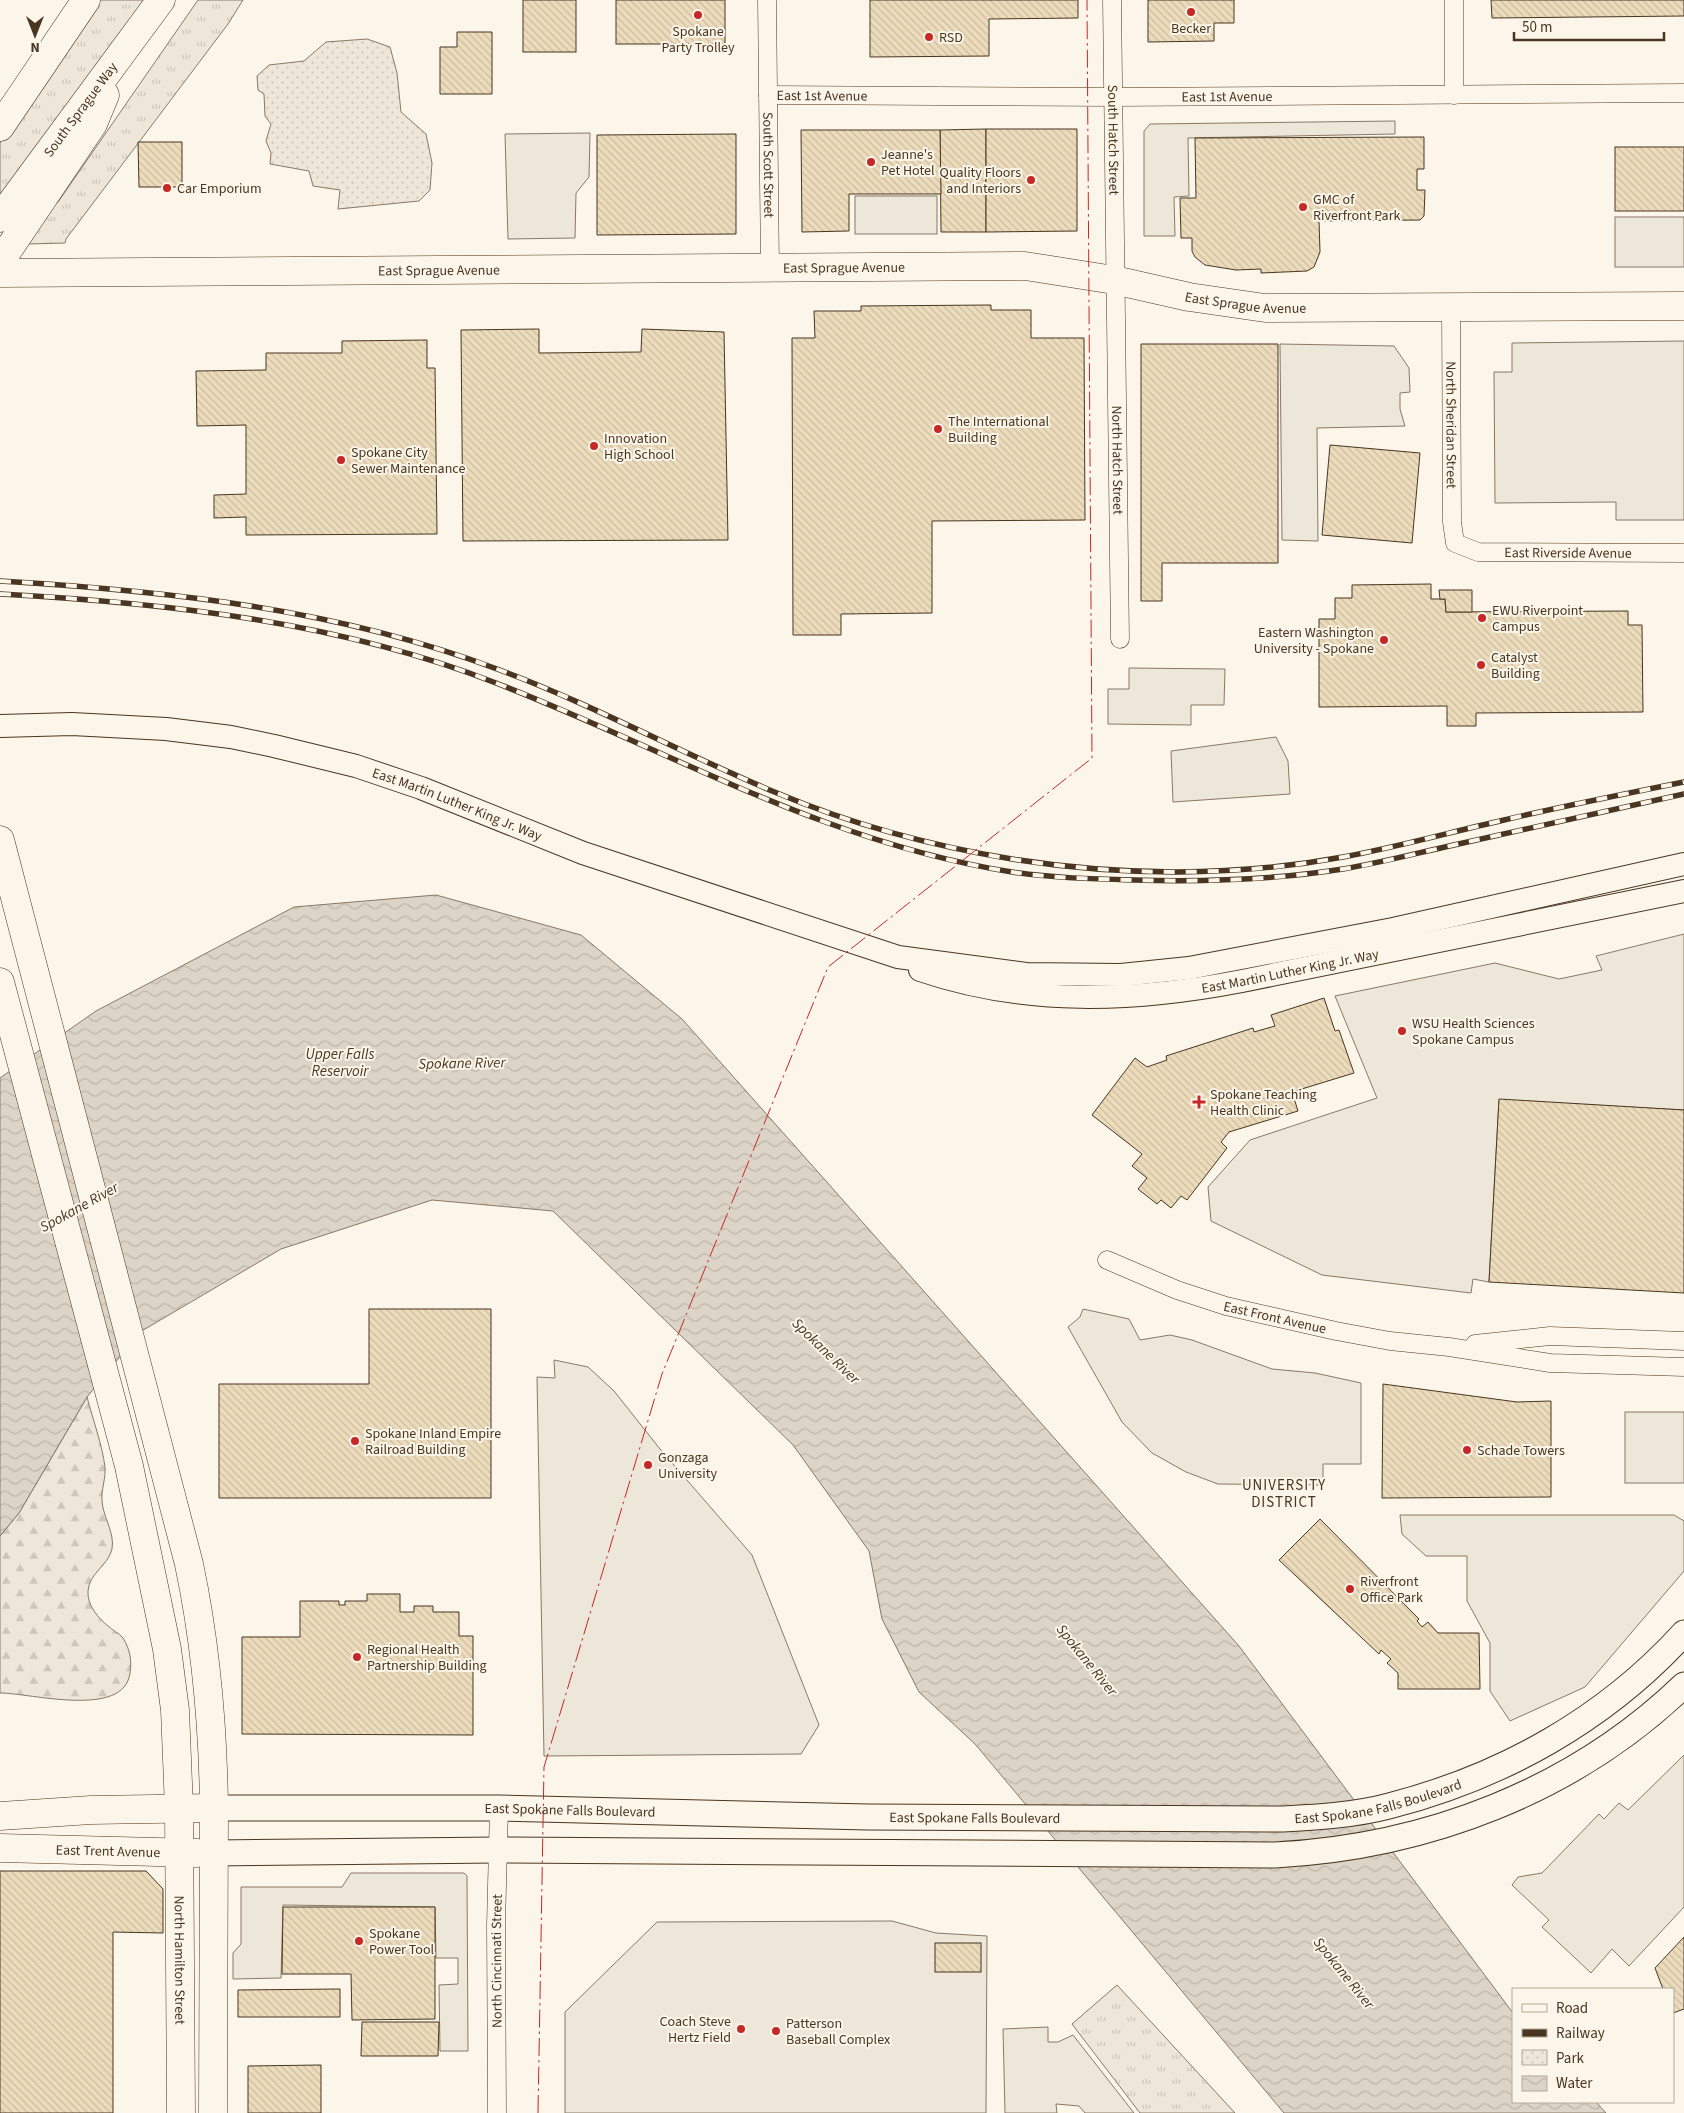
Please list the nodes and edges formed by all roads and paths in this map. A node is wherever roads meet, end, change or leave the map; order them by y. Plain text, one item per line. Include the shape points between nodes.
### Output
1 (86, 0) edge
2 (161, 0) edge
3 (767, 0) edge
4 (1112, 0) edge
5 (1454, 0) edge
6 (124, 50) junction
7 (1684, 93) edge
8 (768, 95) junction
9 (1454, 95) junction
10 (1113, 97) junction
11 (0, 127) edge
12 (0, 218) edge
13 (770, 269) junction
14 (2, 270) edge
15 (1114, 280) junction
16 (1451, 306) junction
17 (1684, 306) edge
18 (1455, 543) joint
19 (1684, 552) edge
20 (1120, 639) dead end
21 (0, 726) edge
22 (0, 840) edge
23 (1684, 864) edge
24 (1684, 891) edge
25 (898, 957) junction
26 (0, 982) edge
27 (1107, 1260) dead end
28 (1684, 1341) edge
29 (1449, 1347) junction
30 (1684, 1367) edge
31 (1681, 1643) edge
32 (1684, 1685) edge
33 (179, 1808) junction
34 (214, 1808) junction
35 (499, 1808) junction
36 (0, 1816) edge
37 (0, 1848) edge
38 (498, 1850) junction
39 (180, 1853) junction
40 (214, 1853) junction
41 (181, 2113) edge
42 (213, 2113) edge
43 (498, 2113) edge

1 - 11 main road
2 - 6 main road, South Sprague Way
3 - 8 street, South Scott Street
4 - 10 street, South Hatch Street
5 - 9 street
6 - 12 main road, South Sprague Way
6 - 14 main road via 93,124
7 - 9 street, East 1st Avenue
8 - 10 street, East 1st Avenue
8 - 13 street, South Scott Street
9 - 10 street, East 1st Avenue
10 - 15 street, South Hatch Street
13 - 14 main road, East Sprague Avenue
13 - 15 main road, East Sprague Avenue via 1025,266
15 - 16 main road, East Sprague Avenue via 1189,297 1265,308
15 - 20 street, North Hatch Street
16 - 17 main road, East Sprague Avenue
16 - 18 street, North Sheridan Street via 1452,522
18 - 19 street, East Riverside Avenue via 1478,552
21 - 25 street, East Martin Luther King Jr. Way via 72,724 166,729 232,737 356,766 421,788 583,853
22 - 34 main road via 199,1610 212,1722
23 - 25 street, East Martin Luther King Jr. Way via 1392,929 1166,971 1121,975 1026,974
24 - 25 street, East Martin Luther King Jr. Way via 1165,994 1087,998 988,989 911,968
26 - 33 main road, North Hamilton Street via 129,1466 167,1649 176,1719
27 - 29 street, East Front Avenue via 1177,1290 1283,1321 1390,1341
28 - 29 street, East Front Avenue via 1550,1336
29 - 30 street, East Front Avenue via 1550,1362
31 - 35 main road, East Spokane Falls Boulevard via 1571,1729 1521,1758 1446,1789 1388,1806 1312,1817 943,1818
32 - 38 main road via 1621,1738 1524,1795 1468,1819 1380,1843 1310,1853
33 - 34 main road
33 - 36 main road
33 - 39 main road, North Hamilton Street
34 - 35 main road, East Spokane Falls Boulevard
34 - 40 main road
35 - 38 street, North Cincinnati Street
37 - 39 main road, East Trent Avenue
38 - 40 main road
38 - 43 street, North Cincinnati Street
39 - 40 main road, East Trent Avenue
39 - 41 main road, North Hamilton Street
40 - 42 main road

